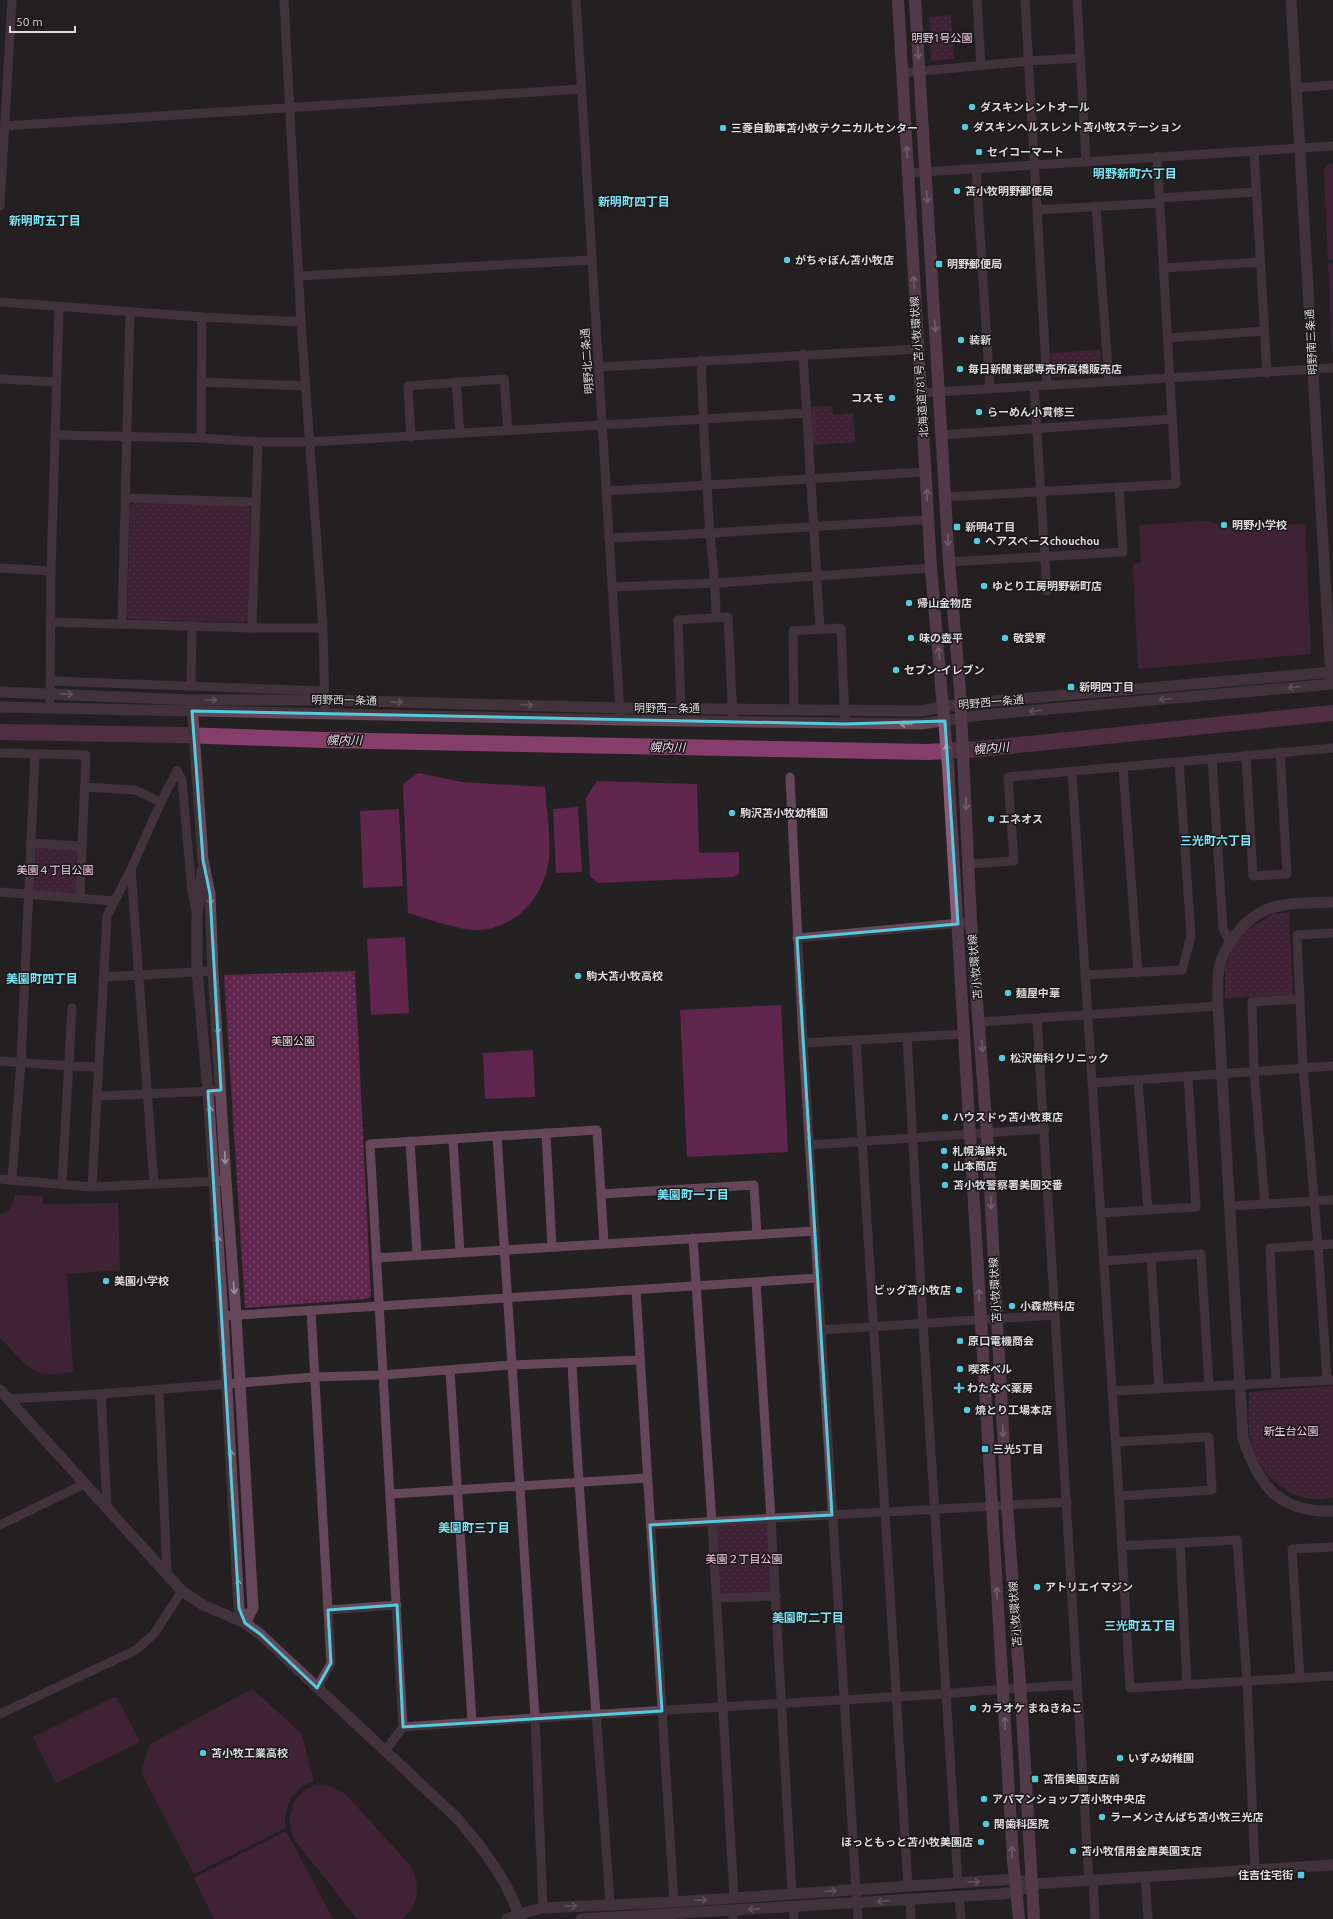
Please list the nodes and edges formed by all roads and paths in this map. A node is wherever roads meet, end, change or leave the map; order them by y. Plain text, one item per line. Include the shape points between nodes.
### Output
1 (12, 0) edge
2 (284, 0) edge
3 (576, 0) edge
4 (898, 0) edge
5 (915, 0) edge
6 (977, 0) edge
7 (1025, 0) edge
8 (1077, 0) edge
9 (1291, 0) edge
10 (1081, 58) junction
11 (1029, 61) junction
12 (981, 66) junction
13 (902, 72) junction
14 (920, 72) junction
15 (1333, 85) edge
16 (1296, 88) junction
17 (582, 89) junction
18 (291, 109) junction
19 (4, 126) junction
20 (1333, 146) edge
21 (1300, 148) junction
22 (1254, 151) junction
23 (1157, 156) junction
24 (1086, 162) junction
25 (1034, 165) junction
26 (976, 169) junction
27 (908, 172) junction
28 (926, 172) junction
29 (1256, 192) junction
30 (1159, 200) junction
31 (0, 206) edge
32 (1096, 206) junction
33 (1037, 210) junction
34 (592, 260) junction
35 (1260, 262) junction
36 (1163, 268) junction
37 (300, 276) junction
38 (0, 302) edge
39 (59, 307) junction
40 (130, 312) junction
41 (202, 317) junction
42 (301, 322) junction
43 (1264, 331) junction
44 (1168, 338) junction
45 (918, 349) junction
46 (803, 354) junction
47 (701, 360) junction
48 (600, 367) junction
49 (1333, 368) edge
50 (1313, 370) junction
51 (1267, 373) junction
52 (1170, 378) junction
53 (0, 379) edge
54 (56, 382) junction
55 (202, 382) junction
56 (456, 382) junction
57 (1109, 382) junction
58 (305, 386) junction
59 (1034, 386) junction
60 (1047, 386) junction
61 (990, 389) junction
62 (939, 392) junction
63 (921, 393) junction
64 (807, 413) junction
65 (702, 419) junction
66 (1173, 419) junction
67 (603, 424) junction
68 (1037, 427) junction
69 (508, 430) junction
70 (460, 433) junction
71 (942, 434) junction
72 (56, 435) junction
73 (411, 436) junction
74 (128, 437) junction
75 (200, 438) junction
76 (258, 442) junction
77 (310, 442) junction
78 (926, 472) junction
79 (812, 480) junction
80 (708, 486) junction
81 (1119, 487) junction
82 (607, 491) junction
83 (1040, 492) junction
84 (946, 497) junction
85 (126, 498) junction
86 (255, 502) junction
87 (928, 520) junction
88 (815, 526) junction
89 (710, 535) junction
90 (609, 538) junction
91 (1045, 557) junction
92 (1329, 558) edge
93 (949, 562) junction
94 (0, 568) edge
95 (931, 568) junction
96 (51, 571) junction
97 (817, 575) junction
98 (716, 583) junction
99 (612, 588) junction
100 (1047, 591) dead end
101 (716, 617) junction
102 (50, 622) junction
103 (122, 624) junction
104 (192, 626) junction
105 (252, 628) junction
106 (323, 628) junction
107 (820, 629) junction
108 (1332, 672) edge
109 (50, 681) junction
110 (1332, 684) edge
111 (191, 686) junction
112 (0, 692) edge
113 (50, 694) junction
114 (324, 695) junction
115 (960, 704) junction
116 (944, 706) junction
117 (0, 707) edge
118 (50, 708) junction
119 (620, 708) junction
120 (681, 708) junction
121 (733, 709) junction
122 (794, 709) junction
123 (192, 710) junction
124 (845, 710) junction
125 (325, 713) junction
126 (961, 718) junction
127 (621, 720) junction
128 (733, 721) junction
129 (945, 721) junction
130 (845, 724) junction
131 (962, 733) joint
132 (946, 734) joint
133 (1333, 748) edge
134 (1280, 752) junction
135 (0, 753) edge
136 (35, 754) junction
137 (1246, 756) junction
138 (1212, 759) junction
139 (1179, 762) junction
140 (1123, 768) junction
141 (1072, 772) junction
142 (790, 777) dead end
143 (84, 787) junction
144 (161, 802) junction
145 (30, 843) junction
146 (82, 846) junction
147 (203, 860) junction
148 (968, 864) junction
149 (131, 868) junction
150 (0, 892) edge
151 (27, 894) junction
152 (80, 898) junction
153 (113, 901) junction
154 (1333, 902) edge
155 (197, 917) junction
156 (971, 922) junction
157 (958, 924) junction
158 (1333, 933) edge
159 (797, 938) junction
160 (1230, 941) junction
161 (197, 971) junction
162 (213, 971) junction
163 (1138, 973) junction
164 (1085, 975) junction
165 (139, 976) junction
166 (103, 977) junction
167 (1300, 999) junction
168 (1218, 1006) junction
169 (72, 1008) dead end
170 (1087, 1015) junction
171 (1037, 1019) junction
172 (980, 1022) junction
173 (964, 1034) junction
174 (907, 1037) junction
175 (856, 1041) junction
176 (803, 1044) junction
177 (0, 1061) edge
178 (21, 1062) junction
179 (68, 1066) junction
180 (1333, 1066) edge
181 (97, 1067) junction
182 (1303, 1067) junction
183 (1254, 1072) junction
184 (1222, 1074) junction
185 (1188, 1076) junction
186 (1138, 1080) junction
187 (1092, 1083) junction
188 (221, 1090) junction
189 (208, 1091) junction
190 (146, 1095) junction
191 (97, 1096) junction
192 (1044, 1129) junction
193 (546, 1133) junction
194 (988, 1133) junction
195 (970, 1134) junction
196 (497, 1136) junction
197 (912, 1138) junction
198 (453, 1139) junction
199 (410, 1141) junction
200 (864, 1141) junction
201 (810, 1145) junction
202 (0, 1179) edge
203 (12, 1180) junction
204 (226, 1181) junction
205 (214, 1182) junction
206 (62, 1184) junction
207 (154, 1184) junction
208 (92, 1187) junction
209 (601, 1194) junction
210 (1333, 1200) edge
211 (1314, 1201) junction
212 (1266, 1204) junction
213 (1230, 1206) junction
214 (1148, 1210) junction
215 (1101, 1213) junction
216 (815, 1231) junction
217 (756, 1235) junction
218 (693, 1238) junction
219 (604, 1244) junction
220 (1333, 1244) edge
221 (1318, 1245) junction
222 (552, 1247) junction
223 (504, 1250) junction
224 (460, 1253) junction
225 (417, 1255) junction
226 (376, 1258) junction
227 (1151, 1258) junction
228 (1104, 1261) junction
229 (818, 1278) junction
230 (756, 1282) junction
231 (696, 1286) junction
232 (636, 1290) junction
233 (507, 1298) junction
234 (379, 1306) junction
235 (311, 1310) junction
236 (236, 1315) junction
237 (1054, 1315) junction
238 (223, 1316) junction
239 (997, 1318) junction
240 (980, 1320) junction
241 (922, 1324) junction
242 (875, 1327) junction
243 (822, 1330) junction
244 (640, 1360) junction
245 (572, 1363) junction
246 (511, 1365) junction
247 (450, 1370) junction
248 (382, 1375) junction
249 (314, 1377) junction
250 (1330, 1380) edge
251 (240, 1383) junction
252 (1276, 1383) junction
253 (227, 1384) junction
254 (1240, 1385) junction
255 (1209, 1386) junction
256 (1159, 1389) junction
257 (159, 1390) junction
258 (1112, 1391) junction
259 (4, 1394) edge
260 (101, 1394) junction
261 (1116, 1442) junction
262 (647, 1478) junction
263 (578, 1482) junction
264 (84, 1484) junction
265 (518, 1486) junction
266 (456, 1491) junction
267 (391, 1494) junction
268 (1119, 1496) junction
269 (1067, 1502) junction
270 (1007, 1505) junction
271 (992, 1506) junction
272 (107, 1507) junction
273 (935, 1510) junction
274 (1333, 1511) edge
275 (885, 1512) junction
276 (832, 1515) junction
277 (771, 1519) junction
278 (712, 1523) junction
279 (0, 1525) edge
280 (650, 1525) junction
281 (1180, 1543) junction
282 (1122, 1546) junction
283 (1333, 1547) edge
284 (167, 1574) junction
285 (182, 1591) junction
286 (776, 1596) junction
287 (716, 1598) junction
288 (397, 1605) junction
289 (328, 1610) junction
290 (245, 1623) junction
291 (1333, 1676) edge
292 (1300, 1678) junction
293 (1247, 1682) junction
294 (1187, 1684) junction
295 (1077, 1685) junction
296 (1020, 1687) junction
297 (317, 1688) junction
298 (1003, 1688) junction
299 (947, 1694) junction
300 (898, 1697) junction
301 (844, 1700) junction
302 (781, 1704) junction
303 (722, 1707) junction
304 (662, 1711) junction
305 (0, 1714) edge
306 (597, 1714) junction
307 (534, 1717) junction
308 (472, 1722) junction
309 (403, 1727) junction
310 (385, 1751) junction
311 (1333, 1865) edge
312 (1255, 1870) junction
313 (1145, 1876) junction
314 (1016, 1878) junction
315 (1091, 1880) junction
316 (958, 1883) junction
317 (1032, 1884) junction
318 (908, 1886) junction
319 (856, 1890) junction
320 (1017, 1892) junction
321 (792, 1893) junction
322 (959, 1896) junction
323 (734, 1897) junction
324 (910, 1899) junction
325 (674, 1902) junction
326 (857, 1903) junction
327 (610, 1904) junction
328 (793, 1906) junction
329 (544, 1908) junction
330 (732, 1915) edge
331 (520, 1916) edge
332 (660, 1917) edge
333 (507, 1919) edge
334 (581, 1919) edge
335 (794, 1919) edge
336 (858, 1919) edge
337 (911, 1919) edge
338 (961, 1919) edge
339 (1019, 1919) edge
340 (1034, 1919) edge
341 (1095, 1919) edge
342 (1148, 1919) edge

1 - 19 street
2 - 18 street
3 - 17 street, 明野北二条通
4 - 13 main road, 北海道道781号 苫小牧環状線
5 -> 14 main road, 北海道道781号 苫小牧環状線
6 - 12 street
7 - 11 street
8 - 10 street
9 - 16 street, 明野南三条通
10 - 11 street
10 - 24 street
11 - 12 street
11 - 25 street
12 - 14 street
13 - 14 street
27 -> 13 main road, 北海道道781号 苫小牧環状線
14 - 28 main road, 北海道道781号 苫小牧環状線
15 - 16 street
16 - 21 street, 明野南三条通
17 - 18 street
17 - 34 street, 明野北二条通
18 - 19 street
18 - 37 street
19 - 31 street
20 - 21 street
21 - 22 street
21 - 50 street, 明野南三条通
22 - 23 street
22 - 29 street
23 - 24 street
23 - 30 street
24 - 25 street
25 - 26 street
25 - 33 street
26 - 28 street
26 - 61 street
27 - 28 street
45 -> 27 main road, 北海道道781号 苫小牧環状線
28 -> 62 main road, 北海道道781号 苫小牧環状線
29 - 30 street
29 - 35 street
30 - 32 street
30 - 36 street
32 - 33 street
32 - 57 street
33 - 60 street
34 - 37 street
34 - 48 street, 明野北二条通
35 - 36 street
35 - 43 street
36 - 44 street
37 - 42 street
38 - 39 street
39 - 40 street
39 - 54 street
40 - 41 street
40 - 74 street
41 - 42 street
41 - 55 street
42 - 58 street
43 - 44 street
43 - 51 street
44 - 52 street
45 - 46 street
45 - 63 main road, 北海道道781号 苫小牧環状線
46 - 47 street
46 - 64 street
47 - 48 street
47 - 65 street
48 - 67 street, 明野北二条通
49 - 50 street
50 - 51 street
50 - 92 street, 明野南三条通
51 - 52 street
52 - 57 street
52 - 66 street
53 - 54 street
54 - 72 street
55 - 58 street
55 - 75 street
56 - 69 street via 504,379
56 - 70 street
56 - 73 street via 408,386
57 - 60 street
58 - 77 street
59 - 60 street
59 - 61 street
59 - 68 street
61 - 62 street
62 - 63 street
62 - 71 main road, 北海道道781号 苫小牧環状線
63 - 78 main road, 北海道道781号 苫小牧環状線
64 - 65 street
64 - 79 street
65 - 67 street
65 - 80 street
66 - 68 street
66 - 81 street via 1176,484
67 - 69 street
67 - 82 street, 明野北二条通
68 - 71 street
68 - 83 street
69 - 70 street
70 - 73 street
71 - 84 main road, 北海道道781号 苫小牧環状線
72 - 74 street
72 - 96 street
73 - 77 street
74 - 75 street
74 - 85 street
75 - 76 street
76 - 77 street
76 - 86 street
77 - 106 street
78 - 79 street
87 -> 78 main road, 北海道道781号 苫小牧環状線
79 - 80 street
79 - 88 street
80 - 82 street
80 - 89 street
81 - 83 street
81 - 91 street via 1123,552
82 - 90 street, 明野北二条通
83 - 84 street
83 - 91 street
84 -> 93 main road, 北海道道781号 苫小牧環状線
85 - 86 street
85 - 103 street
86 - 105 street
87 - 88 street
87 - 95 main road, 北海道道781号 苫小牧環状線
88 - 89 street
88 - 97 street
89 - 90 street
89 - 98 street
90 - 99 street, 明野北二条通
91 - 93 street
91 - 100 street
92 - 108 street, 明野南三条通
93 - 115 main road, 北海道道781号 苫小牧環状線
94 - 96 street
95 - 97 street
116 -> 95 main road, 北海道道781号 苫小牧環状線
96 - 102 street
97 - 98 street
97 - 107 street
98 - 99 street
98 - 101 street
99 - 119 street, 明野北二条通
101 - 120 street via 678,620
101 - 121 street via 728,617
102 - 103 street
102 - 109 street
103 - 104 street
104 - 105 street
104 - 111 street
105 - 106 street
106 - 114 street
107 - 122 street via 793,631
107 - 124 street via 841,628
108 - 110 street, 明野南三条通
108 - 115 street, 明野西一条通
109 - 111 street
109 - 113 street
110 -> 126 street, 明野西一条通
111 - 114 street
112 - 113 street, 明野西一条通
113 - 118 street
113 -> 123 street, 明野西一条通
114 -> 119 street, 明野西一条通
123 -> 114 street, 明野西一条通
114 - 125 street
115 - 116 street, 明野西一条通
115 - 126 main road, 北海道道781号 苫小牧環状線
116 - 124 street, 明野西一条通 via 920,711
116 - 129 main road, 北海道道781号 苫小牧環状線
117 - 118 street, 明野西一条通
118 - 123 street, 明野西一条通
119 - 120 street, 明野西一条通
119 - 127 street, 明野北二条通
120 - 121 street, 明野西一条通
121 - 122 street, 明野西一条通
121 - 128 street
122 - 124 street, 明野西一条通
123 - 125 street, 明野西一条通
123 - 147 street
124 - 130 street
125 - 127 street, 明野西一条通
126 - 129 street, 明野西一条通
126 - 131 main road, 北海道道781号 苫小牧環状線
127 - 128 street, 明野西一条通
128 - 130 street, 明野西一条通
129 -> 130 street, 明野西一条通 via 921,724
129 - 132 main road, 北海道道781号 苫小牧環状線
131 -> 148 main road, 苫小牧環状線
157 -> 132 main road, 苫小牧環状線
133 - 134 street
134 - 137 street
134 - 137 street via 1287,874 1253,876
135 - 136 street
136 - 143 street via 86,755
136 - 145 street
137 - 138 street
138 - 139 street
138 - 160 street via 1223,929
139 - 140 street
139 - 163 street via 1191,936 1182,970
140 - 141 street
140 - 163 street
141 - 148 street via 1008,777 1014,861
141 - 164 street
142 - 159 street
143 - 144 street via 134,790
143 - 146 street
144 - 149 street
144 - 155 street via 177,771 182,780 192,892
145 - 146 street
145 - 151 street
146 - 152 street
147 - 155 street
147 -> 162 street via 210,894
148 - 156 main road, 苫小牧環状線
149 - 153 street
149 - 165 street
150 - 151 street
151 - 152 street
151 - 178 street
152 - 153 street
153 - 166 street via 107,916
154 - 160 street via 1268,909 1246,924
155 - 161 street
156 - 157 street
156 - 172 main road, 苫小牧環状線
157 - 159 street
157 - 173 main road, 苫小牧環状線
158 - 167 street via 1297,934
159 - 176 street
160 - 168 street via 1219,969
161 - 162 street
161 - 165 street
161 - 189 street
162 -> 188 street
163 - 164 street
164 - 170 street
165 - 166 street
165 - 190 street
166 - 181 street
167 - 182 street
167 - 183 street via 1252,1002
168 - 170 street
168 - 184 street
169 - 179 street
170 - 171 street
170 - 187 street
171 - 172 street
171 - 192 street
172 -> 194 main road, 苫小牧環状線
173 - 174 street
173 - 195 main road, 苫小牧環状線
174 - 175 street
174 - 197 street
175 - 176 street
175 - 200 street
176 - 201 street
177 - 178 street
178 - 179 street
178 - 203 street
179 - 181 street
179 - 206 street
180 - 182 street
181 - 191 street
182 - 183 street
182 - 211 street
183 - 184 street
183 - 212 street
184 - 185 street
184 - 213 street
185 - 186 street
185 - 214 street via 1196,1207
186 - 187 street
186 - 214 street
187 - 215 street
188 - 189 street
188 -> 204 street
189 - 190 street
205 -> 189 street
190 - 191 street
190 - 207 street
191 - 208 street
192 - 194 street
192 - 237 street
193 - 196 street
193 - 209 street via 597,1130
193 - 222 street
194 - 195 street
194 -> 239 main road, 苫小牧環状線
195 - 197 street
240 -> 195 main road, 苫小牧環状線
196 - 198 street
196 - 223 street
197 - 200 street
197 - 241 street
198 - 199 street
198 - 224 street
199 - 225 street
199 - 226 street via 370,1144
200 - 201 street
200 - 242 street
201 - 216 street
202 - 203 street
203 - 206 street
204 - 205 street
204 -> 236 street
205 - 207 street
238 -> 205 street
206 - 208 street
207 - 208 street
209 - 217 street via 754,1185
209 - 219 street
210 - 211 street
211 - 212 street
211 - 221 street
212 - 213 street
213 - 254 street
214 - 215 street
215 - 228 street
216 - 217 street
216 - 229 street
217 - 218 street
218 - 219 street
218 - 231 street
219 - 222 street
220 - 221 street
221 - 250 street
221 - 252 street via 1270,1248
222 - 223 street
223 - 224 street
223 - 233 street
224 - 225 street
225 - 226 street
226 - 234 street
227 - 228 street
227 - 255 street via 1201,1254
227 - 256 street
228 - 258 street
229 - 230 street
229 - 243 street
230 - 231 street
230 - 277 street
231 - 232 street
231 - 278 street
232 - 233 street
232 - 244 street
233 - 234 street
233 - 246 street
234 - 235 street
234 - 248 street
235 - 236 street
235 - 249 street
236 - 238 street
236 - 251 street
237 - 239 street
237 - 269 street
238 - 253 street
239 - 240 street
239 -> 270 main road, 苫小牧環状線
240 - 241 street
240 - 271 main road, 苫小牧環状線
241 - 242 street
241 - 273 street
242 - 243 street
242 - 275 street
243 - 276 street
244 - 245 street
244 - 262 street
245 - 246 street
245 - 263 street
246 - 247 street
246 - 265 street
247 - 248 street
247 - 266 street
248 - 249 street
248 - 267 street
249 - 251 street
249 - 289 street
250 - 252 street
251 - 253 street
251 - 290 street via 253,1608
252 - 254 street
253 - 257 street
290 -> 253 street via 239,1608
254 - 255 street
254 - 274 street via 1243,1438 1250,1460 1264,1484 1284,1501 1313,1512
255 - 256 street
256 - 258 street
257 - 260 street
257 - 284 street
258 - 261 street
259 - 260 street
259 - 264 street
260 - 272 street
261 - 268 street
261 - 268 street via 1209,1437 1212,1490
262 - 263 street
262 - 280 street
263 - 265 street
263 - 306 street
264 - 272 street
264 - 279 street
265 - 266 street
265 - 307 street
266 - 267 street
266 - 308 street
267 - 288 street
268 - 282 street
269 - 270 street
269 - 295 street
270 - 271 street
270 - 296 main road, 苫小牧環状線
271 - 273 street
298 -> 271 main road, 苫小牧環状線
272 - 284 street
273 - 275 street
273 - 299 street
275 - 276 street
275 - 300 street
276 - 277 street
276 - 301 street
277 - 278 street
277 - 286 street
278 - 280 street
278 - 287 street
280 - 304 street
281 - 282 street
281 - 293 street via 1237,1540
281 - 294 street
282 - 294 street via 1130,1688
283 - 292 street via 1292,1549
284 - 285 street
285 - 290 street via 204,1605
285 - 305 street via 154,1634 136,1650
286 - 287 street
286 - 302 street
287 - 303 street
288 - 289 street
288 - 309 street
289 - 297 street via 331,1663
290 - 297 street
291 - 292 street
292 - 293 street
293 - 294 street
293 - 312 street
295 - 296 street
295 - 315 street
296 - 298 street
296 - 317 main road, 苫小牧環状線
297 - 310 street
298 - 299 street
314 -> 298 main road, 苫小牧環状線
299 - 300 street
299 - 316 street
300 - 301 street
300 - 318 street
301 - 302 street
301 - 319 street
302 - 303 street
302 - 321 street
303 - 304 street
303 - 323 street
304 - 306 street
304 - 325 street
306 - 307 street
306 - 327 street
307 - 308 street
307 - 329 street
308 - 309 street
309 - 310 street
310 - 331 street via 457,1818 483,1849 503,1880
311 - 312 street
312 - 313 street
313 - 315 street
313 - 342 street
316 -> 314 street
314 - 317 street
314 - 320 main road, 苫小牧環状線
315 - 317 street
315 - 341 street
316 - 318 street
317 - 320 street
317 - 340 main road, 苫小牧環状線
318 - 319 street
321 -> 319 street
319 - 326 street
320 - 322 street
320 - 339 main road, 苫小牧環状線
321 - 323 street
322 - 324 street
322 - 338 street
325 -> 323 street
324 -> 326 street
324 - 337 street
325 - 327 street
326 - 328 street
326 - 336 street
329 -> 327 street
328 -> 330 street
328 - 335 street
329 - 331 street
330 - 332 street
331 - 333 street
332 - 334 street

